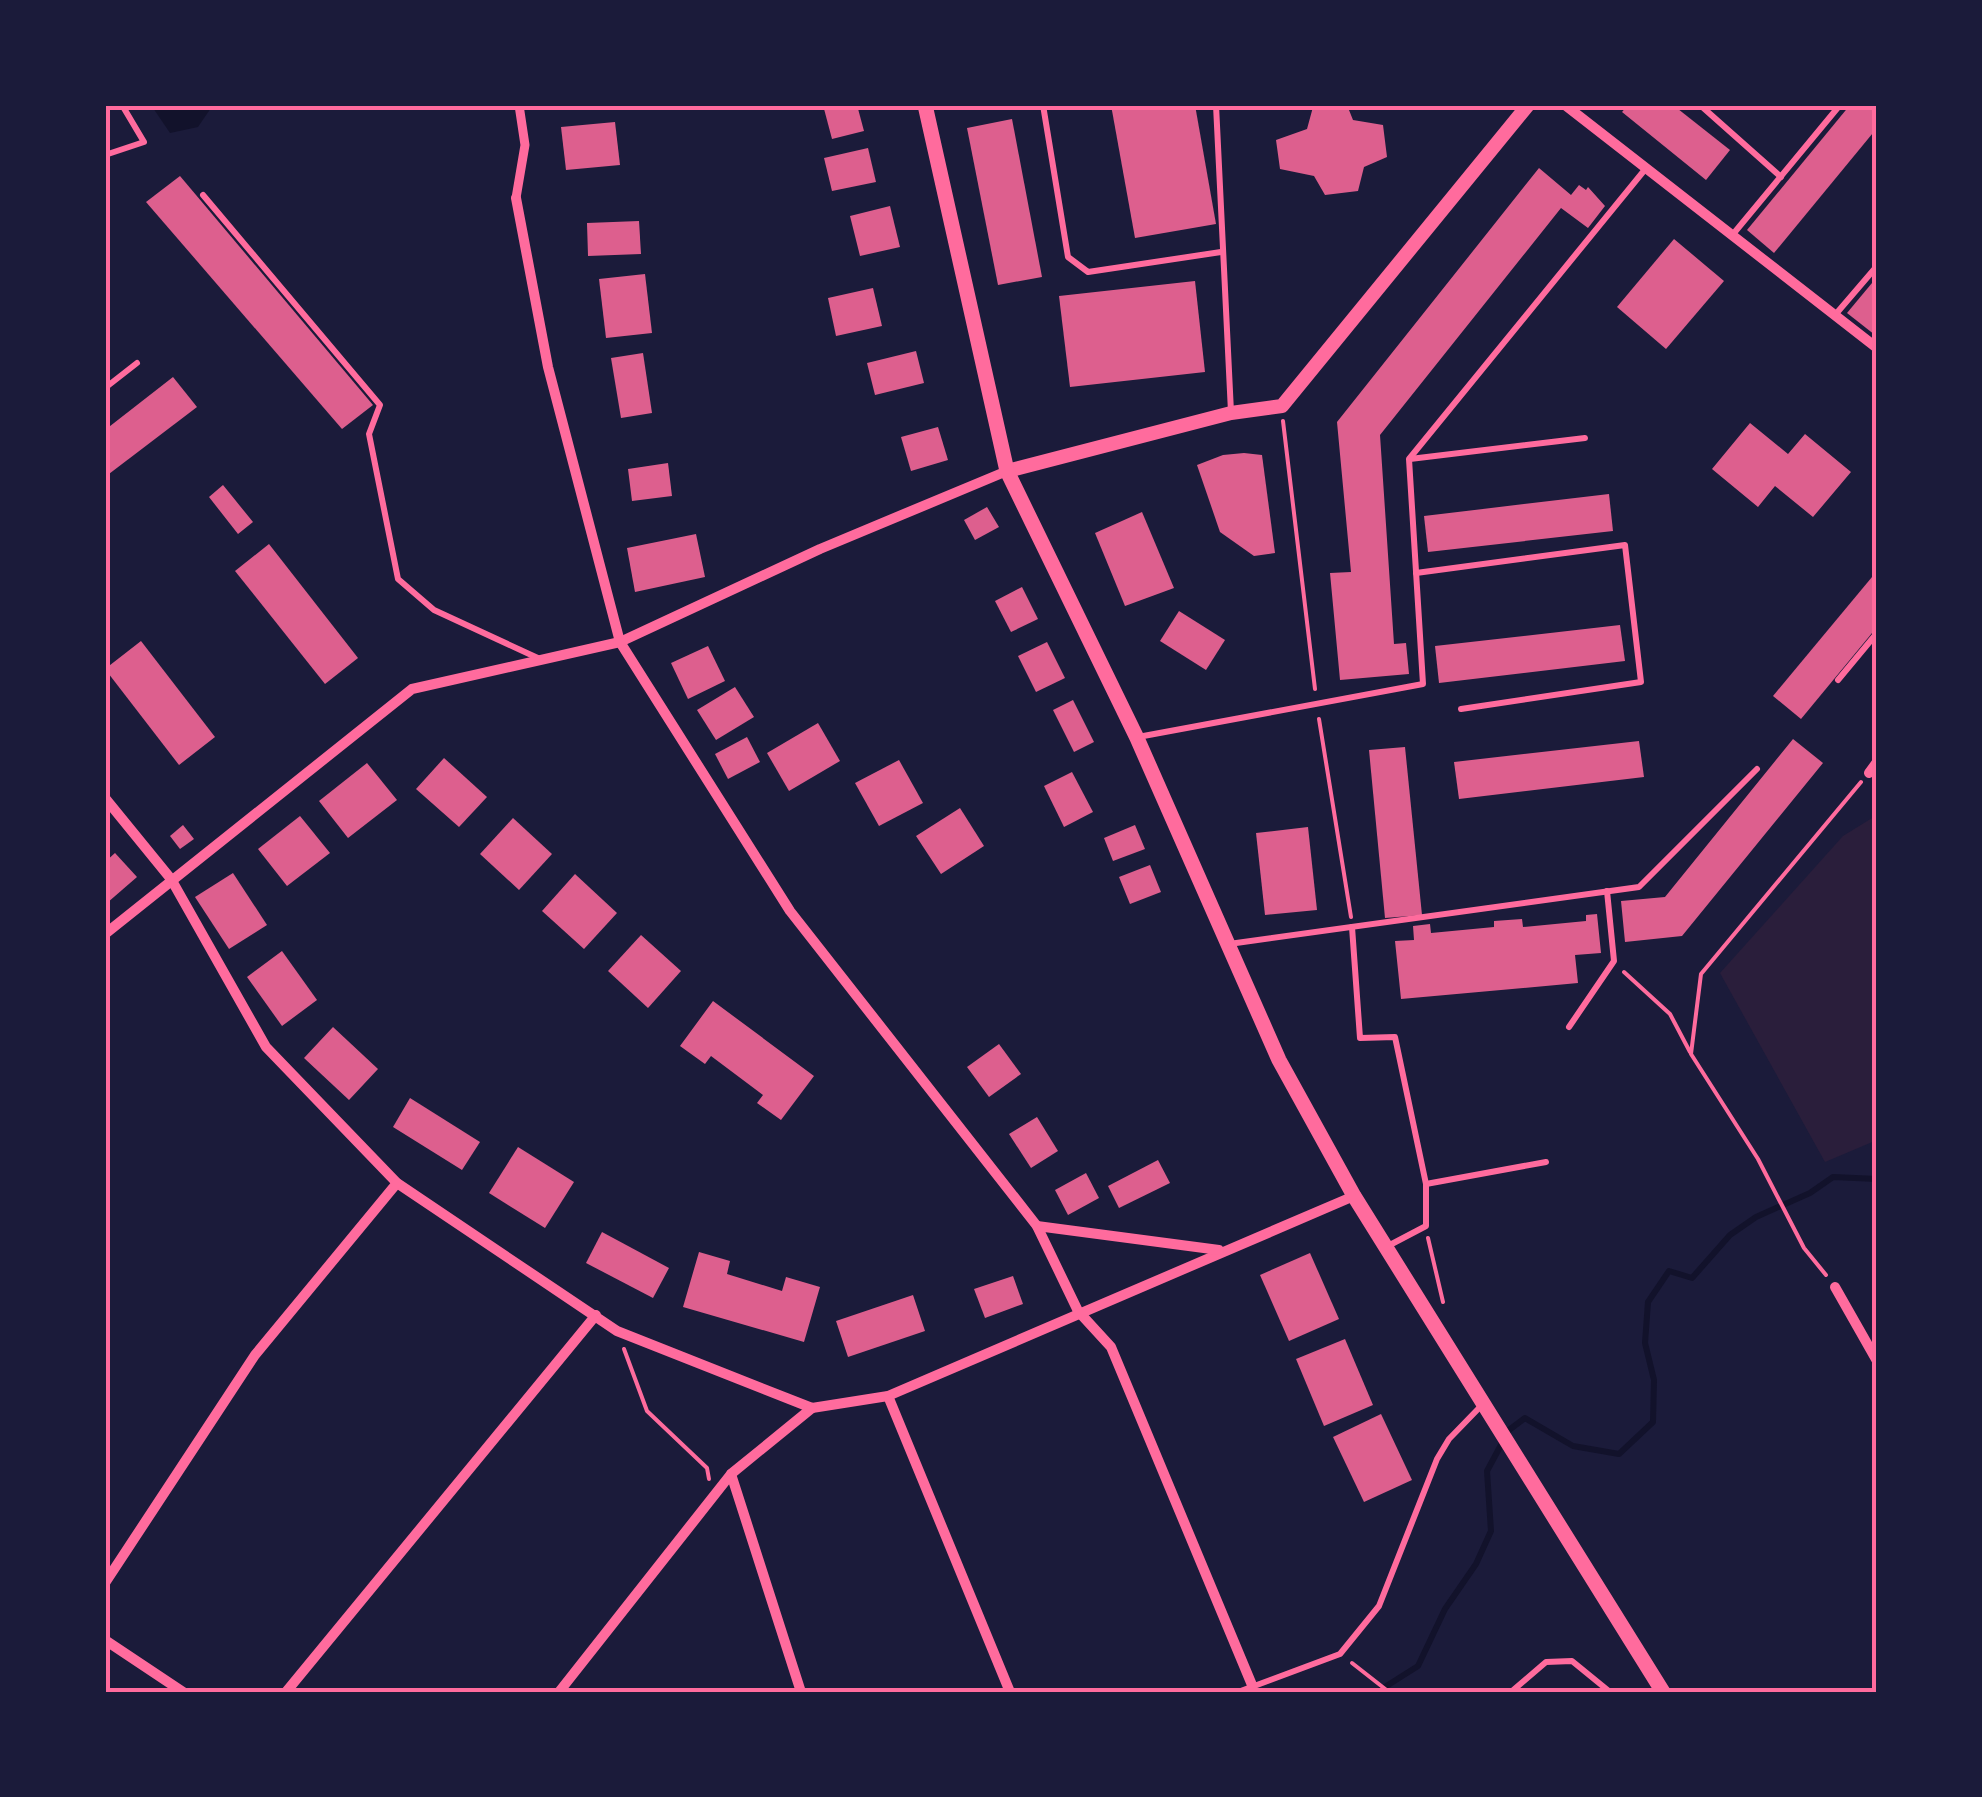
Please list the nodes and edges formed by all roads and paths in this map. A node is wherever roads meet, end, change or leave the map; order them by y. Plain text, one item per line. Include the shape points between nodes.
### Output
1 (122, 105) edge
2 (519, 105) edge
3 (925, 105) edge
4 (1044, 105) edge
5 (1216, 105) edge
6 (1528, 105) edge
7 (1565, 105) edge
8 (1700, 105) edge
9 (1840, 105) edge
10 (105, 155) edge
11 (1646, 167) junction
12 (1780, 177) junction
13 (202, 195) dead end
14 (516, 198) joint
15 (1734, 233) junction
16 (1221, 252) junction
17 (1877, 266) edge
18 (1835, 315) junction
19 (1877, 348) edge
20 (137, 363) dead end
21 (105, 388) edge
22 (1282, 406) junction
23 (1231, 414) junction
24 (1585, 438) dead end
25 (1409, 459) junction
26 (1008, 470) junction
27 (1416, 573) junction
28 (1877, 633) edge
29 (620, 642) junction
30 (543, 661) junction
31 (1838, 680) dead end
32 (1317, 704) junction
33 (1461, 710) dead end
34 (1137, 738) junction
35 (1877, 762) edge
36 (1757, 768) dead end
37 (1869, 773) joint
38 (105, 798) edge
39 (171, 879) junction
40 (1606, 891) junction
41 (1352, 927) junction
42 (105, 934) edge
43 (1228, 944) junction
44 (1614, 961) junction
45 (1569, 1027) dead end
46 (1691, 1054) junction
47 (1546, 1162) dead end
48 (397, 1184) junction
49 (1426, 1184) junction
50 (1354, 1196) junction
51 (1037, 1226) junction
52 (1426, 1226) junction
53 (1386, 1247) junction
54 (1222, 1251) junction
55 (1836, 1287) joint
56 (1078, 1311) junction
57 (1446, 1312) dead end
58 (596, 1315) junction
59 (616, 1331) junction
60 (1877, 1361) edge
61 (888, 1396) junction
62 (1482, 1405) junction
63 (812, 1408) junction
64 (731, 1474) junction
65 (712, 1499) junction
66 (105, 1583) edge
67 (105, 1640) edge
68 (1340, 1654) junction
69 (1252, 1684) junction
70 (184, 1692) edge
71 (286, 1692) edge
72 (560, 1692) edge
73 (800, 1692) edge
74 (1010, 1692) edge
75 (1238, 1692) edge
76 (1389, 1692) edge
77 (1511, 1692) edge
78 (1610, 1692) edge
79 (1663, 1692) edge

1 - 10 lane via 144,142
2 - 14 street via 525,144
3 - 26 main road
4 - 16 lane via 1068,257 1088,272
5 - 16 lane
6 - 22 street
7 - 11 street
8 - 12 lane
9 - 12 lane
11 - 15 street
11 - 25 lane
12 - 15 lane
13 - 30 lane via 380,405 369,434 398,579 434,610
14 - 29 street via 548,367
15 - 18 street
16 - 23 lane
17 - 18 lane
18 - 19 street
20 - 21 lane
22 - 23 street
22 - 32 path
23 - 26 street
24 - 25 lane
25 - 27 lane
26 - 29 street
26 - 34 main road
27 - 32 lane via 1423,684
27 - 33 lane via 1626,545 1641,682
28 - 31 lane
29 - 30 street
29 - 51 street via 790,911
30 - 39 street via 412,688
32 - 34 lane
32 - 41 path
34 - 43 main road
35 - 37 street
36 - 40 lane via 1639,887
37 - 46 path via 1701,974
38 - 39 street
39 - 42 street
39 - 48 street via 266,1046
40 - 41 lane
40 - 44 lane
41 - 43 lane
41 - 49 lane via 1360,1038 1396,1037
43 - 50 main road via 1280,1060
44 - 45 lane
44 - 46 path via 1670,1014
46 - 55 path via 1758,1159 1804,1248
47 - 49 lane
48 - 58 street
48 - 66 street via 255,1355
49 - 52 lane
50 - 53 main road
50 - 54 street
51 - 54 street
51 - 56 street
52 - 53 lane
52 - 57 path
53 - 62 main road
54 - 56 street
55 - 60 street
56 - 61 street
56 - 69 street via 1111,1347
58 - 59 street
58 - 71 street
59 - 63 street
59 - 65 path via 648,1411 707,1468
61 - 63 street
61 - 74 street
62 - 68 lane via 1437,1460 1379,1606
62 - 79 main road
63 - 64 street
64 - 65 street
64 - 73 street
65 - 72 street
67 - 70 street
68 - 69 lane
68 - 76 path
69 - 75 lane
77 - 78 lane via 1546,1662 1572,1660

